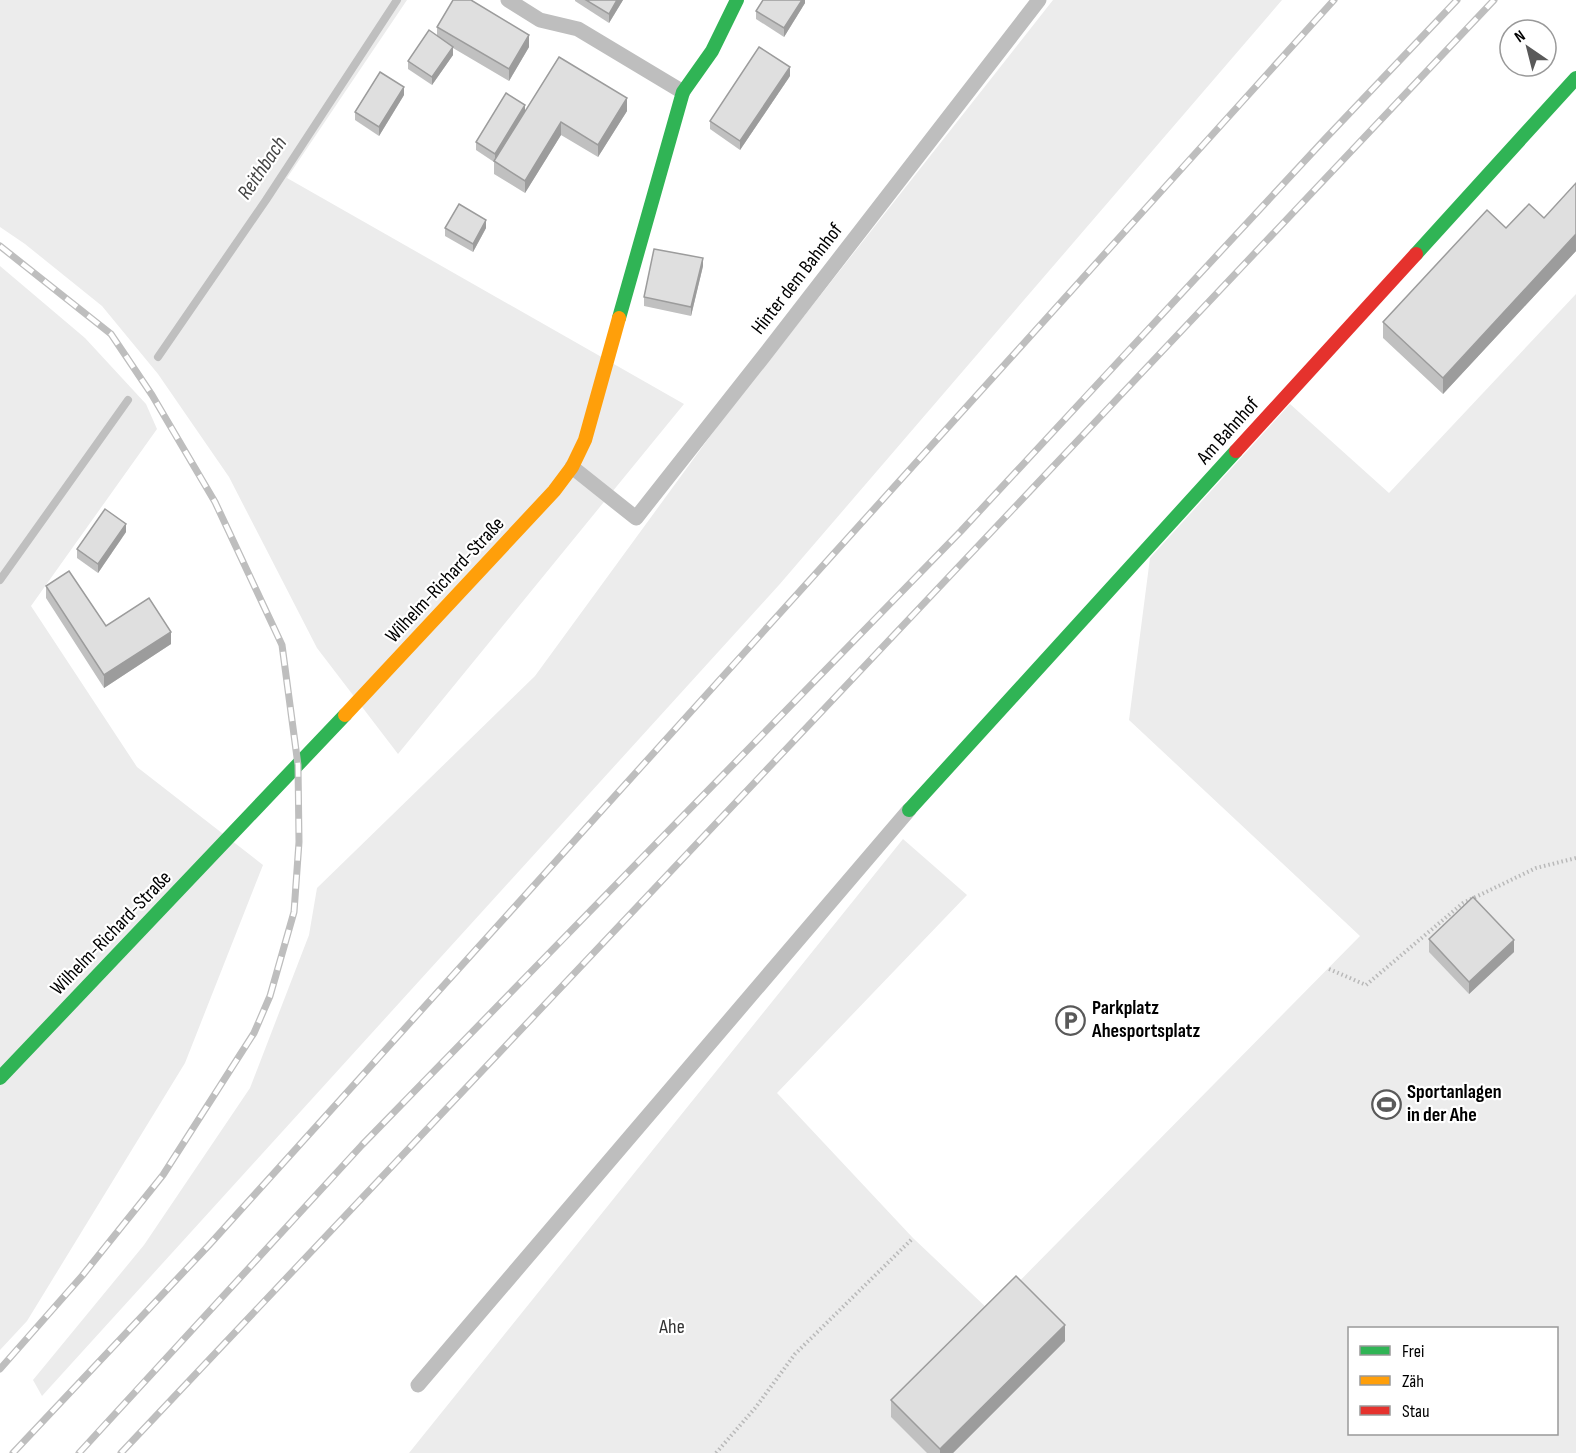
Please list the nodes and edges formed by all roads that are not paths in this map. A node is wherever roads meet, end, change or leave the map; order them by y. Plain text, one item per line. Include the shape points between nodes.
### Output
1 (508, 0) edge
2 (737, 0) edge
3 (1040, 0) edge
4 (1576, 78) edge
5 (683, 92) junction
6 (572, 467) junction
7 (909, 810) joint
8 (0, 1078) edge
9 (418, 1385) dead end

1 - 5 lane via 540,20 578,29
2 - 5 street, Wilhelm-Richard-Straße via 712,51
3 - 6 lane, Hinter dem Bahnhof via 636,518
4 - 7 street, Am Bahnhof
5 - 6 street, Wilhelm-Richard-Straße via 585,440
6 - 8 street, Wilhelm-Richard-Straße via 322,740
7 - 9 lane

